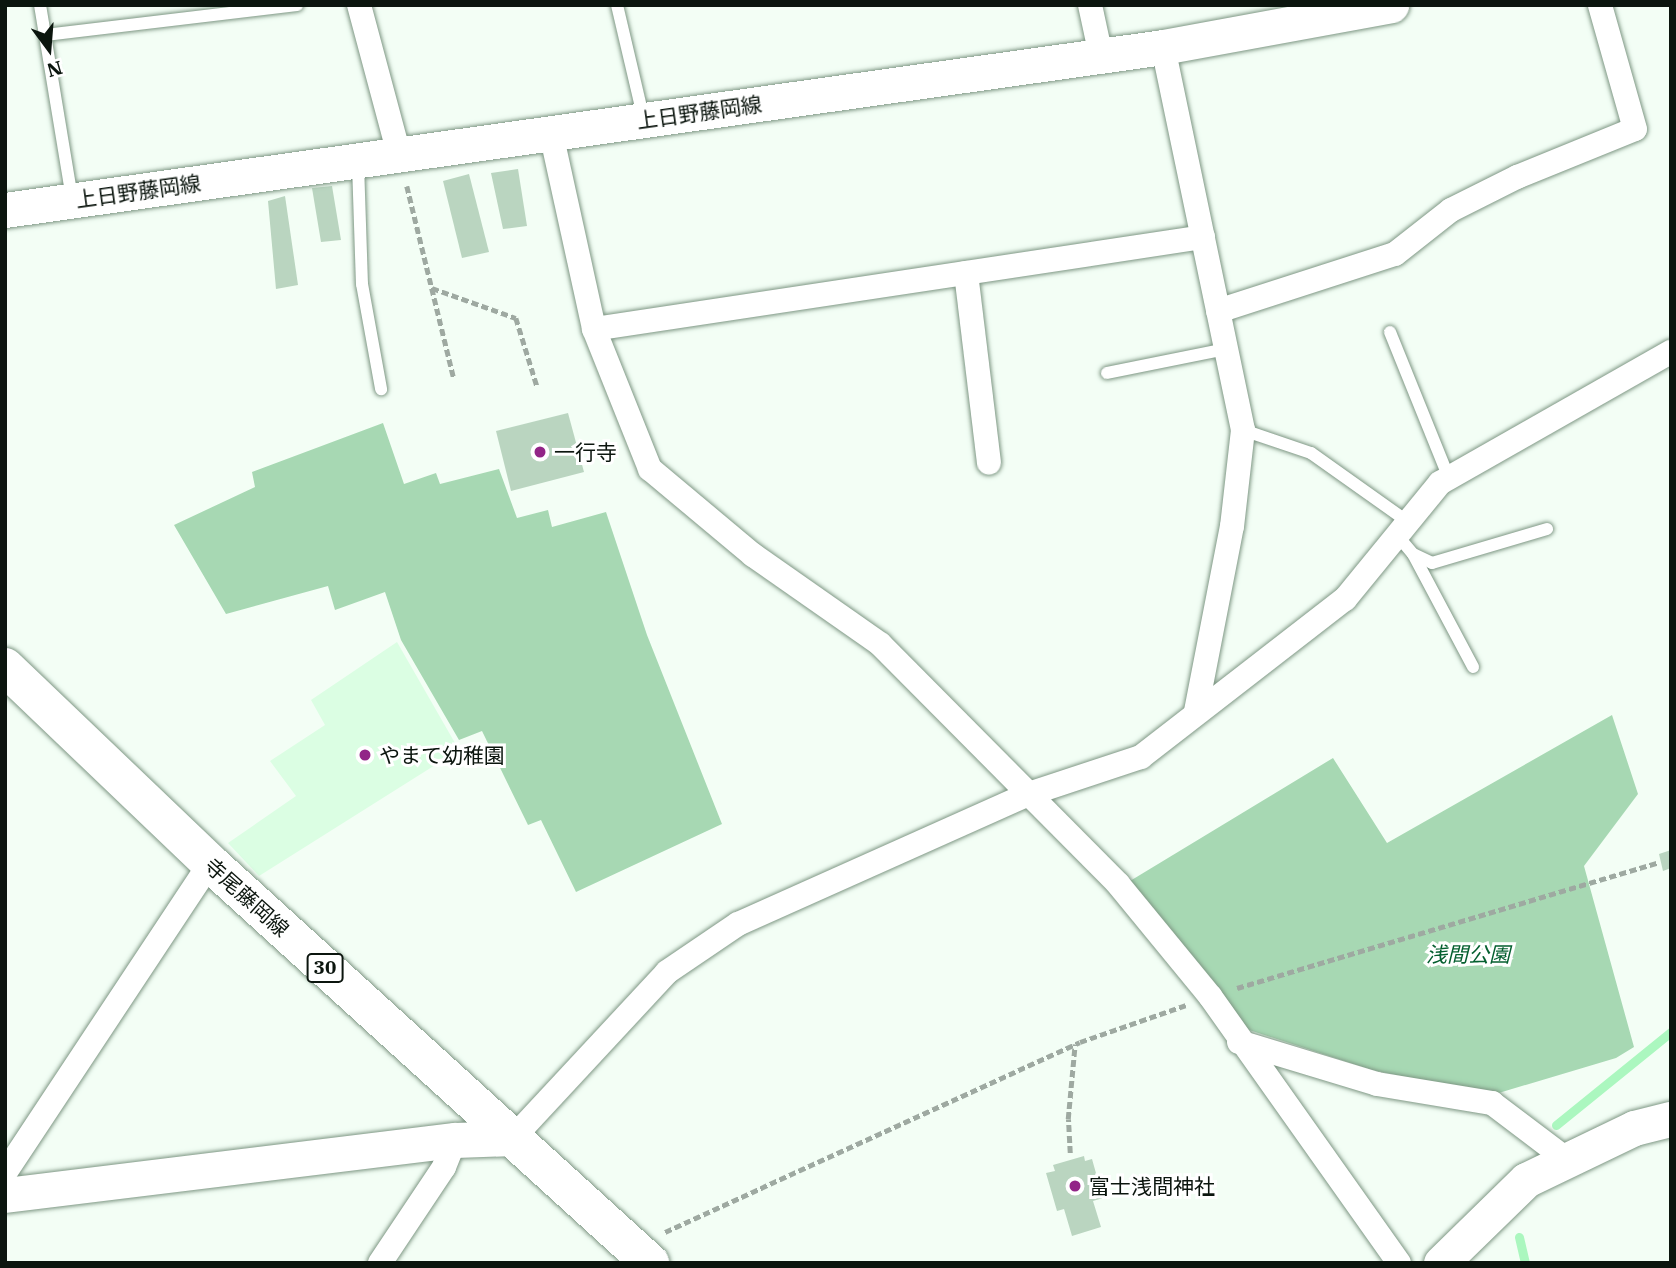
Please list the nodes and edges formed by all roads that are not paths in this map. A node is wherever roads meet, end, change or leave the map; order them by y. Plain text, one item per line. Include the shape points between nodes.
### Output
1 (40, 5) edge
2 (297, 5) edge
3 (359, 5) edge
4 (617, 5) edge
5 (1090, 5) edge
6 (1391, 5) edge
7 (1600, 5) edge
8 (45, 35) junction
9 (1163, 47) junction
10 (1101, 55) junction
11 (644, 120) junction
12 (551, 133) junction
13 (399, 154) junction
14 (358, 160) junction
15 (72, 200) junction
16 (5, 209) edge
17 (1203, 237) junction
18 (967, 273) junction
19 (1219, 311) junction
20 (594, 329) junction
21 (1390, 332) dead end
22 (1226, 349) junction
23 (1671, 352) edge
24 (1107, 373) dead end
25 (381, 389) dead end
26 (1243, 430) junction
27 (989, 463) dead end
28 (1448, 478) junction
29 (1403, 529) junction
30 (1547, 529) dead end
31 (1413, 554) junction
32 (5, 667) edge
33 (1473, 667) dead end
34 (1196, 712) junction
35 (1029, 794) junction
36 (210, 863) junction
37 (1240, 1042) junction
38 (1671, 1119) edge
39 (513, 1139) junction
40 (455, 1140) junction
41 (1566, 1159) junction
42 (5, 1173) edge
43 (5, 1195) edge
44 (641, 1255) edge
45 (380, 1263) edge
46 (1399, 1263) edge
47 (1441, 1263) edge

1 - 8 lane
2 - 8 lane
3 - 13 street
4 - 11 lane
5 - 10 street
6 - 9 main road, 上日野藤岡線
7 - 19 street via 1635,129 1517,177 1451,210 1395,254
8 - 15 lane
9 - 10 main road, 上日野藤岡線
9 - 17 street
10 - 11 main road, 上日野藤岡線
11 - 12 main road, 上日野藤岡線
12 - 13 main road, 上日野藤岡線
12 - 20 street
13 - 14 main road, 上日野藤岡線
14 - 15 main road, 上日野藤岡線
14 - 25 lane via 362,284
15 - 16 main road, 上日野藤岡線
17 - 18 street
17 - 19 street
18 - 20 street
18 - 27 street
19 - 22 street
20 - 35 street via 650,469 753,555 880,644
21 - 28 lane
22 - 24 lane
22 - 26 street
23 - 28 street
26 - 29 lane via 1311,453
26 - 34 street via 1232,526
28 - 29 street
29 - 31 lane
29 - 34 street via 1345,599
30 - 31 lane via 1432,563
31 - 33 lane
32 - 36 main road, 寺尾藤岡線 / 30
34 - 35 street via 1141,757
35 - 37 street via 1118,884 1210,996
35 - 39 street via 738,924 677,965
36 - 39 main road, 寺尾藤岡線 / 30
36 - 42 street
37 - 41 street via 1377,1084 1492,1103
37 - 46 street
38 - 41 main road via 1634,1128
39 - 40 main road
39 - 44 main road, 寺尾藤岡線 / 30
40 - 43 main road
40 - 45 street via 444,1167
41 - 47 main road via 1526,1180

